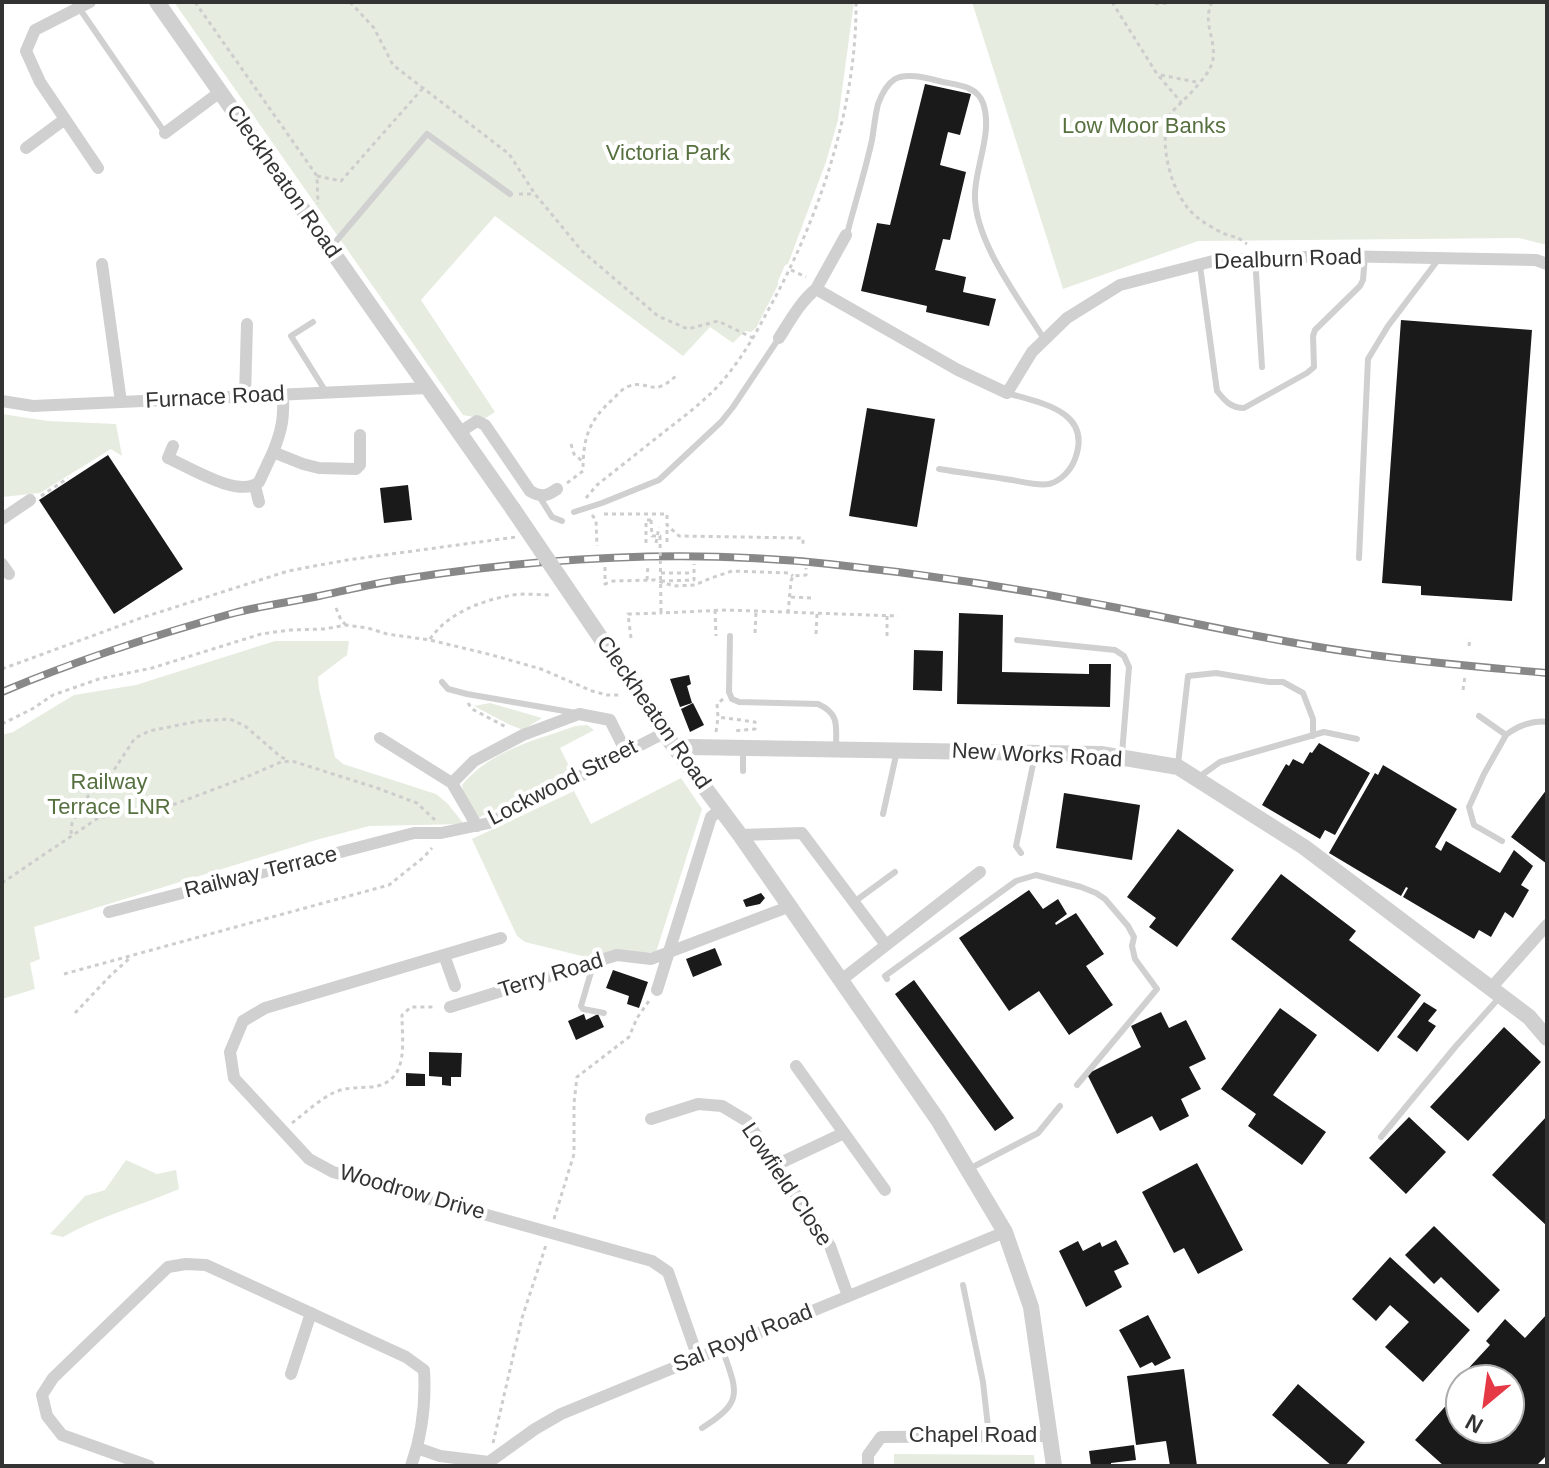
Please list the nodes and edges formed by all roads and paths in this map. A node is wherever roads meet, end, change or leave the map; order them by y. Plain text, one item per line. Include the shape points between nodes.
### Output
1 (157, 2) edge
2 (195, 2) edge
3 (350, 2) edge
4 (856, 2) edge
5 (1112, 2) edge
6 (1147, 2) edge
7 (1173, 2) edge
8 (1212, 2) edge
9 (81, 4) edge
10 (1157, 74) junction
11 (1199, 82) junction
12 (423, 88) junction
13 (220, 92) junction
14 (1181, 102) junction
15 (65, 119) junction
16 (165, 133) joint
17 (26, 148) dead end
18 (98, 168) dead end
19 (510, 194) joint
20 (535, 194) junction
21 (846, 235) joint
22 (1238, 237) dead end
23 (330, 249) junction
24 (1365, 256) junction
25 (1257, 258) junction
26 (1440, 258) junction
27 (102, 264) dead end
28 (1199, 264) junction
29 (1547, 264) edge
30 (790, 269) junction
31 (816, 289) junction
32 (313, 322) dead end
33 (247, 324) dead end
34 (753, 338) junction
35 (779, 338) joint
36 (1044, 339) junction
37 (1262, 367) dead end
38 (678, 374) dead end
39 (428, 388) junction
40 (326, 392) junction
41 (1007, 393) junction
42 (283, 394) junction
43 (245, 396) junction
44 (2, 401) edge
45 (121, 402) junction
46 (460, 432) junction
47 (360, 435) dead end
48 (571, 444) dead end
49 (173, 446) dead end
50 (273, 452) junction
51 (583, 462) junction
52 (939, 469) dead end
53 (68, 478) dead end
54 (255, 486) junction
55 (557, 489) joint
56 (539, 496) junction
57 (30, 500) joint
58 (259, 502) dead end
59 (574, 512) joint
60 (592, 514) dead end
61 (2, 519) edge
62 (562, 521) dead end
63 (596, 523) dead end
64 (667, 525) junction
65 (660, 536) junction
66 (524, 537) dead end
67 (667, 542) dead end
68 (646, 543) dead end
69 (656, 543) dead end
70 (597, 546) dead end
71 (803, 546) dead end
72 (1359, 558) dead end
73 (694, 564) dead end
74 (648, 565) dead end
75 (605, 567) dead end
76 (806, 568) dead end
77 (661, 573) junction
78 (694, 573) junction
79 (793, 576) junction
80 (647, 580) junction
81 (661, 581) junction
82 (552, 595) dead end
83 (790, 597) junction
84 (811, 598) dead end
85 (336, 608) dead end
86 (715, 610) junction
87 (661, 611) junction
88 (756, 611) junction
89 (788, 613) junction
90 (817, 614) junction
91 (887, 615) junction
92 (898, 616) dead end
93 (346, 625) junction
94 (755, 633) dead end
95 (816, 634) dead end
96 (716, 636) dead end
97 (730, 636) dead end
98 (887, 636) dead end
99 (631, 638) dead end
100 (1470, 638) dead end
101 (429, 640) junction
102 (1017, 640) dead end
103 (1469, 646) dead end
104 (2, 669) edge
105 (1465, 676) dead end
106 (442, 682) dead end
107 (635, 690) junction
108 (1463, 690) dead end
109 (729, 692) junction
110 (467, 694) junction
111 (579, 714) junction
112 (1479, 716) dead end
113 (718, 717) junction
114 (1547, 722) edge
115 (2, 724) edge
116 (729, 731) dead end
117 (664, 733) junction
118 (523, 735) junction
119 (1506, 735) junction
120 (1313, 736) junction
121 (380, 738) dead end
122 (1357, 739) dead end
123 (715, 748) junction
124 (743, 748) junction
125 (836, 750) junction
126 (897, 751) junction
127 (626, 752) junction
128 (678, 752) junction
129 (1036, 752) junction
130 (1122, 758) junction
131 (292, 761) junction
132 (1178, 767) junction
133 (743, 771) dead end
134 (1196, 779) junction
135 (452, 783) junction
136 (720, 810) junction
137 (883, 814) dead end
138 (477, 826) junction
139 (414, 833) joint
140 (441, 833) junction
141 (740, 835) junction
142 (71, 836) junction
143 (1502, 841) dead end
144 (1021, 853) dead end
145 (895, 872) dead end
146 (980, 872) dead end
147 (2, 883) edge
148 (854, 902) junction
149 (788, 907) junction
150 (109, 912) dead end
151 (1547, 925) edge
152 (501, 938) dead end
153 (886, 945) junction
154 (669, 952) junction
155 (444, 955) junction
156 (133, 956) junction
157 (594, 962) junction
158 (64, 974) dead end
159 (887, 979) dead end
160 (840, 981) junction
161 (455, 986) dead end
162 (657, 990) joint
163 (1496, 992) junction
164 (450, 1007) joint
165 (75, 1013) dead end
166 (604, 1013) dead end
167 (1547, 1038) edge
168 (796, 1066) dead end
169 (1077, 1085) dead end
170 (1060, 1106) dead end
171 (651, 1119) dead end
172 (282, 1130) junction
173 (844, 1133) junction
174 (1381, 1137) dead end
175 (776, 1165) junction
176 (969, 1170) junction
177 (885, 1190) dead end
178 (550, 1232) junction
179 (1005, 1232) junction
180 (963, 1285) dead end
181 (848, 1296) junction
182 (311, 1313) junction
183 (722, 1348) junction
184 (698, 1358) junction
185 (291, 1374) dead end
186 (702, 1428) dead end
187 (989, 1436) junction
188 (1050, 1436) junction
189 (417, 1448) junction
190 (488, 1464) edge
191 (149, 1466) edge
192 (411, 1466) edge
193 (868, 1466) edge
194 (1054, 1466) edge

1 - 13 street, Cleckheaton Road
2 - 12 path via 317,176 341,181
3 - 12 path via 374,28 393,65
4 - 30 path via 843,120
5 - 10 path
6 - 7 path
8 - 11 path via 1207,18 1213,61
9 - 15 street via 35,30 26,51
9 - 16 lane
10 - 11 path
10 - 14 path
11 - 14 path
12 - 20 path via 509,154
13 - 16 street
13 - 23 street, Cleckheaton Road
14 - 22 path via 1170,114 1165,132 1173,181 1196,216
15 - 17 street
15 - 18 street
19 - 20 path
19 - 23 lane via 427,134
20 - 34 path via 582,251 658,316 688,329 718,321
21 - 31 street
21 - 36 lane via 887,87 905,76 968,87 983,104 986,125 975,194 979,225
23 - 39 street, Cleckheaton Road
24 - 25 street, Dealburn Road
24 - 26 street, Dealburn Road
24 - 28 lane via 1360,286 1315,330 1314,367 1244,408 1226,403 1217,391
25 - 28 street, Dealburn Road
25 - 37 lane
26 - 29 street, Dealburn Road
26 - 72 lane via 1368,359
27 - 45 street
28 - 36 street, Dealburn Road via 1120,285
30 - 31 path
30 - 34 path
31 - 35 street
31 - 41 street
32 - 40 lane via 291,336
33 - 43 street
34 - 59 path via 710,394 597,485
35 - 59 lane via 721,422 659,480
36 - 41 street, Dealburn Road
38 - 51 path via 657,389 626,387 601,410 590,425
39 - 40 street, Furnace Road
39 - 46 street, Cleckheaton Road
40 - 42 street, Furnace Road
41 - 52 lane via 1053,406 1068,416 1077,436 1072,467 1050,484
42 - 43 street, Furnace Road
42 - 50 street via 282,430
43 - 45 street, Furnace Road
44 - 45 street, Furnace Road via 33,406
46 - 56 street via 477,421 485,425 530,491
46 - 107 street, Cleckheaton Road, bridge
47 - 50 street via 356,469 319,468
48 - 51 path
49 - 54 street via 168,458 228,486
50 - 54 street
51 - 55 path via 583,471
53 - 57 path
54 - 58 street
55 - 56 street
56 - 62 lane via 552,517
57 - 61 street
60 - 64 path via 667,514
63 - 70 path
64 - 67 path
64 - 71 path via 679,536 803,538
65 - 68 path, bridge via 652,536 651,520 646,520
65 - 69 path via 659,527
65 - 77 path, bridge
66 - 104 path via 288,571
73 - 78 path
74 - 80 path
75 - 80 path via 605,584
76 - 79 path via 806,575
77 - 78 path
77 - 81 path, bridge
78 - 81 path via 694,580
79 - 80 path via 732,571 695,585 674,586
79 - 83 path
81 - 87 path, bridge
82 - 101 path via 515,595 480,604 453,616
83 - 84 path
83 - 89 path
85 - 93 path
86 - 87 path
86 - 88 path
86 - 96 path
87 - 99 path via 628,614
88 - 89 path
88 - 94 path
89 - 90 path
90 - 91 path
90 - 95 path
91 - 92 path
91 - 98 path
93 - 101 path
93 - 115 path via 261,634 99,679 53,695
97 - 109 lane
100 - 103 path
101 - 107 path via 541,669 607,695
102 - 130 lane via 1115,650 1124,656 1129,667
105 - 108 path
106 - 110 lane
107 - 117 street, Cleckheaton Road, bridge
109 - 113 path via 717,704
109 - 125 lane via 739,702 828,708 836,720
110 - 111 lane
110 - 118 path via 472,709
111 - 118 street
111 - 127 street via 610,720
112 - 119 lane
113 - 116 path via 755,722 755,729
113 - 123 path
114 - 119 lane
117 - 127 street, Lockwood Street
117 - 128 street, Cleckheaton Road
118 - 135 street via 474,761
119 - 143 lane via 1469,807 1474,825
120 - 122 lane via 1324,732
120 - 132 lane via 1303,693 1283,682 1216,673 1188,676
120 - 134 lane via 1220,762
121 - 135 street
123 - 124 street, New Works Road
123 - 128 street, New Works Road
124 - 125 street, New Works Road
124 - 133 lane
125 - 126 street, New Works Road
126 - 129 street, New Works Road
126 - 137 lane
127 - 138 street, Lockwood Street
128 - 136 street, Cleckheaton Road
129 - 130 street, New Works Road
129 - 144 lane via 1016,846
130 - 132 street, New Works Road
131 - 140 path via 417,803
131 - 142 path via 175,804 98,818
131 - 142 path via 230,719 149,731 135,738 106,782 80,807
132 - 134 street, New Works Road
134 - 163 street, New Works Road via 1304,847
135 - 138 street
136 - 141 street, Cleckheaton Road
136 - 154 street via 711,817
138 - 140 street, Lockwood Street
139 - 140 street, Lockwood Street
139 - 150 street, Railway Terrace
140 - 156 path via 424,857 389,885
141 - 148 street via 802,833
141 - 149 street, Cleckheaton Road
142 - 147 path
145 - 148 lane
146 - 153 street
148 - 153 street
149 - 154 street, Terry Road
149 - 160 street, Cleckheaton Road
151 - 163 street
152 - 155 street, Woodrow Drive
153 - 160 street
154 - 157 street, Terry Road via 651,959 617,955
154 - 162 street
155 - 161 street
155 - 172 street, Woodrow Drive via 265,1008 243,1021 230,1052 234,1078
156 - 158 path
156 - 165 path
157 - 164 street, Terry Road
157 - 166 lane via 581,1006
159 - 169 lane via 1016,881 1036,875 1096,893 1128,926 1135,959 1157,989
160 - 176 street, Cleckheaton Road
162 - 178 path via 629,1037 577,1077 574,1154
163 - 167 street, New Works Road
163 - 174 lane
164 - 172 path via 411,1007 402,1015 402,1064 391,1080 333,1093
168 - 173 street
170 - 176 lane via 1038,1133
171 - 175 street, Lowfield Close via 698,1104 722,1106 747,1121
172 - 178 street, Woodrow Drive via 309,1159 333,1172
173 - 175 street
173 - 177 street
175 - 181 street, Lowfield Close via 830,1246
176 - 179 street, Cleckheaton Road
178 - 184 street, Woodrow Drive via 652,1261 668,1272
178 - 190 path via 522,1318
179 - 181 street, Sal Royd Road
179 - 188 street, Cleckheaton Road via 1031,1307
180 - 187 lane
181 - 183 street, Sal Royd Road
182 - 185 street
182 - 189 street via 424,1370 426,1395
182 - 191 street via 206,1265 168,1267 53,1378 42,1395 47,1416 62,1435
183 - 184 street, Sal Royd Road
183 - 186 lane via 735,1390 725,1413
184 - 190 street, Sal Royd Road via 561,1414
187 - 188 street, Chapel Road
187 - 193 street, Chapel Road via 881,1437 868,1455
188 - 194 street, Cleckheaton Road
189 - 190 street
189 - 192 street

